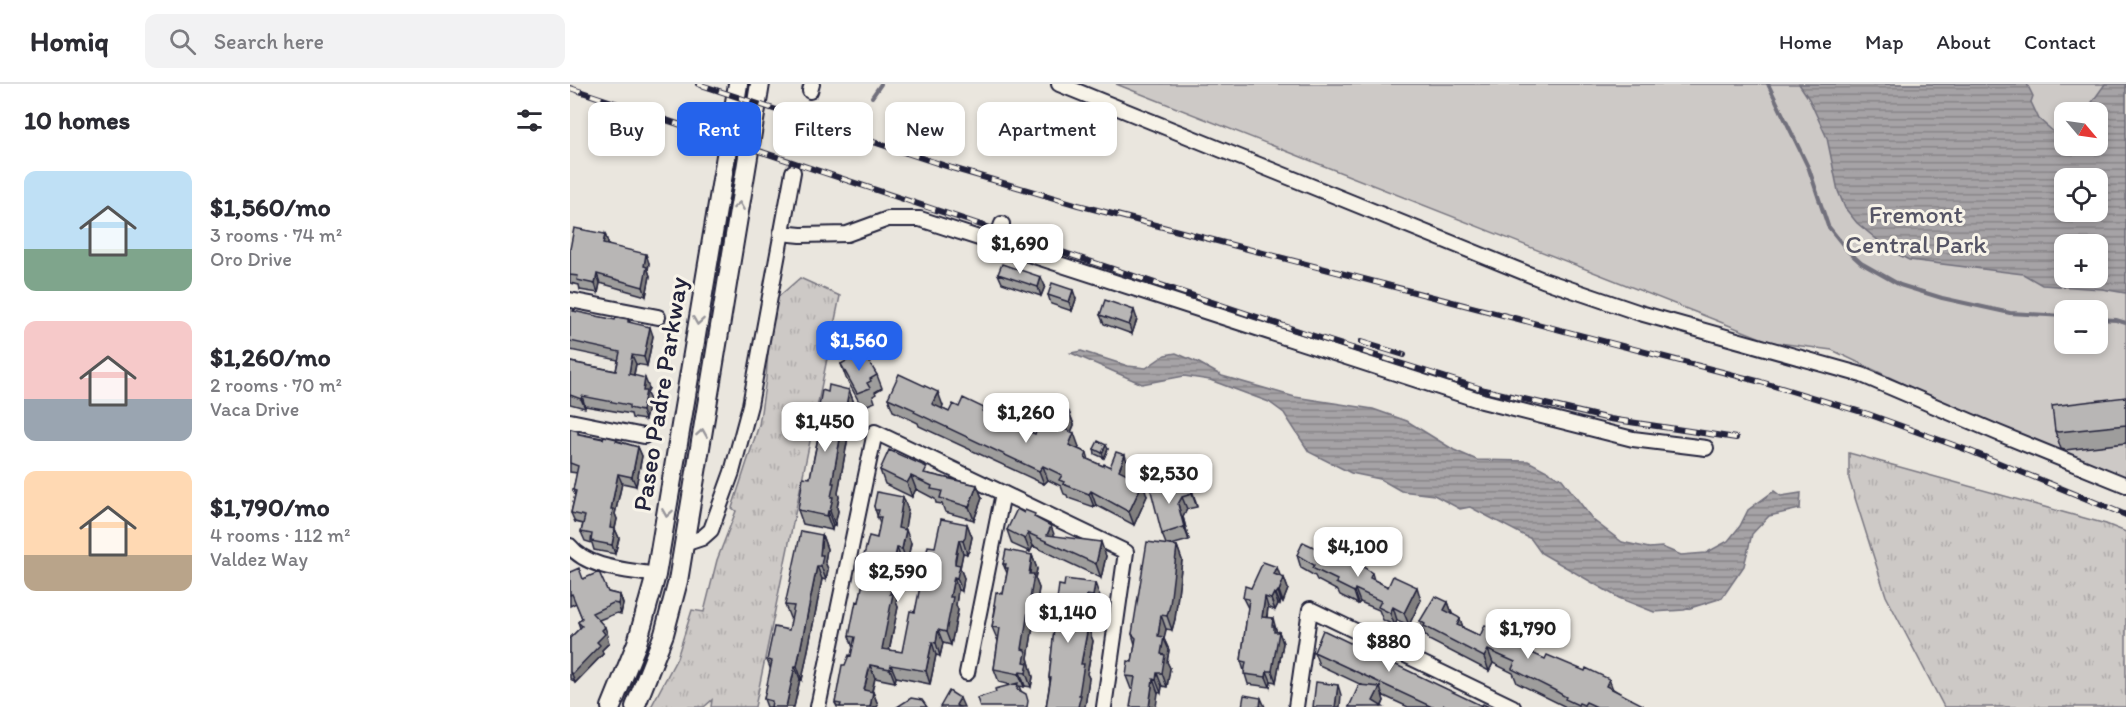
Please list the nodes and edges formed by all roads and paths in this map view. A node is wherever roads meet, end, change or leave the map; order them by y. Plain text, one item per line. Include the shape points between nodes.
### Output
1 (738, 84) edge
2 (760, 84) edge
3 (1059, 84) edge
4 (793, 172) dead end
5 (1002, 224) dead end
6 (781, 233) junction
7 (995, 243) junction
8 (570, 300) edge
9 (658, 317) dead end
10 (570, 421) edge
11 (644, 436) dead end
12 (1706, 448) dead end
13 (2126, 484) edge
14 (1003, 493) junction
15 (684, 544) junction
16 (570, 546) edge
17 (656, 575) junction
18 (967, 673) dead end
19 (647, 680) junction
20 (611, 707) edge
21 (634, 707) edge
22 (818, 707) edge
23 (1104, 707) edge
24 (1296, 707) edge
25 (1513, 707) edge

1 -> 17 main road, Paseo Padre Parkway
15 -> 2 main road, Paseo Padre Parkway
3 - 13 street via 1543,280 1640,314 1862,375
4 - 6 street
5 - 7 street
6 - 7 street via 848,234 888,219 909,217
6 - 15 street via 750,405 732,472 711,530
7 - 12 street via 1482,402 1633,439
8 - 9 street
10 - 11 street
14 - 18 street
14 - 22 street via 875,432
14 - 23 street via 1126,552
15 - 19 main road, Paseo Padre Parkway via 669,619
16 - 17 street via 578,555 604,565
17 - 19 main road via 663,600
17 - 20 main road, Paseo Padre Parkway via 637,643
19 - 21 main road, Paseo Padre Parkway
24 - 25 street via 1310,609

